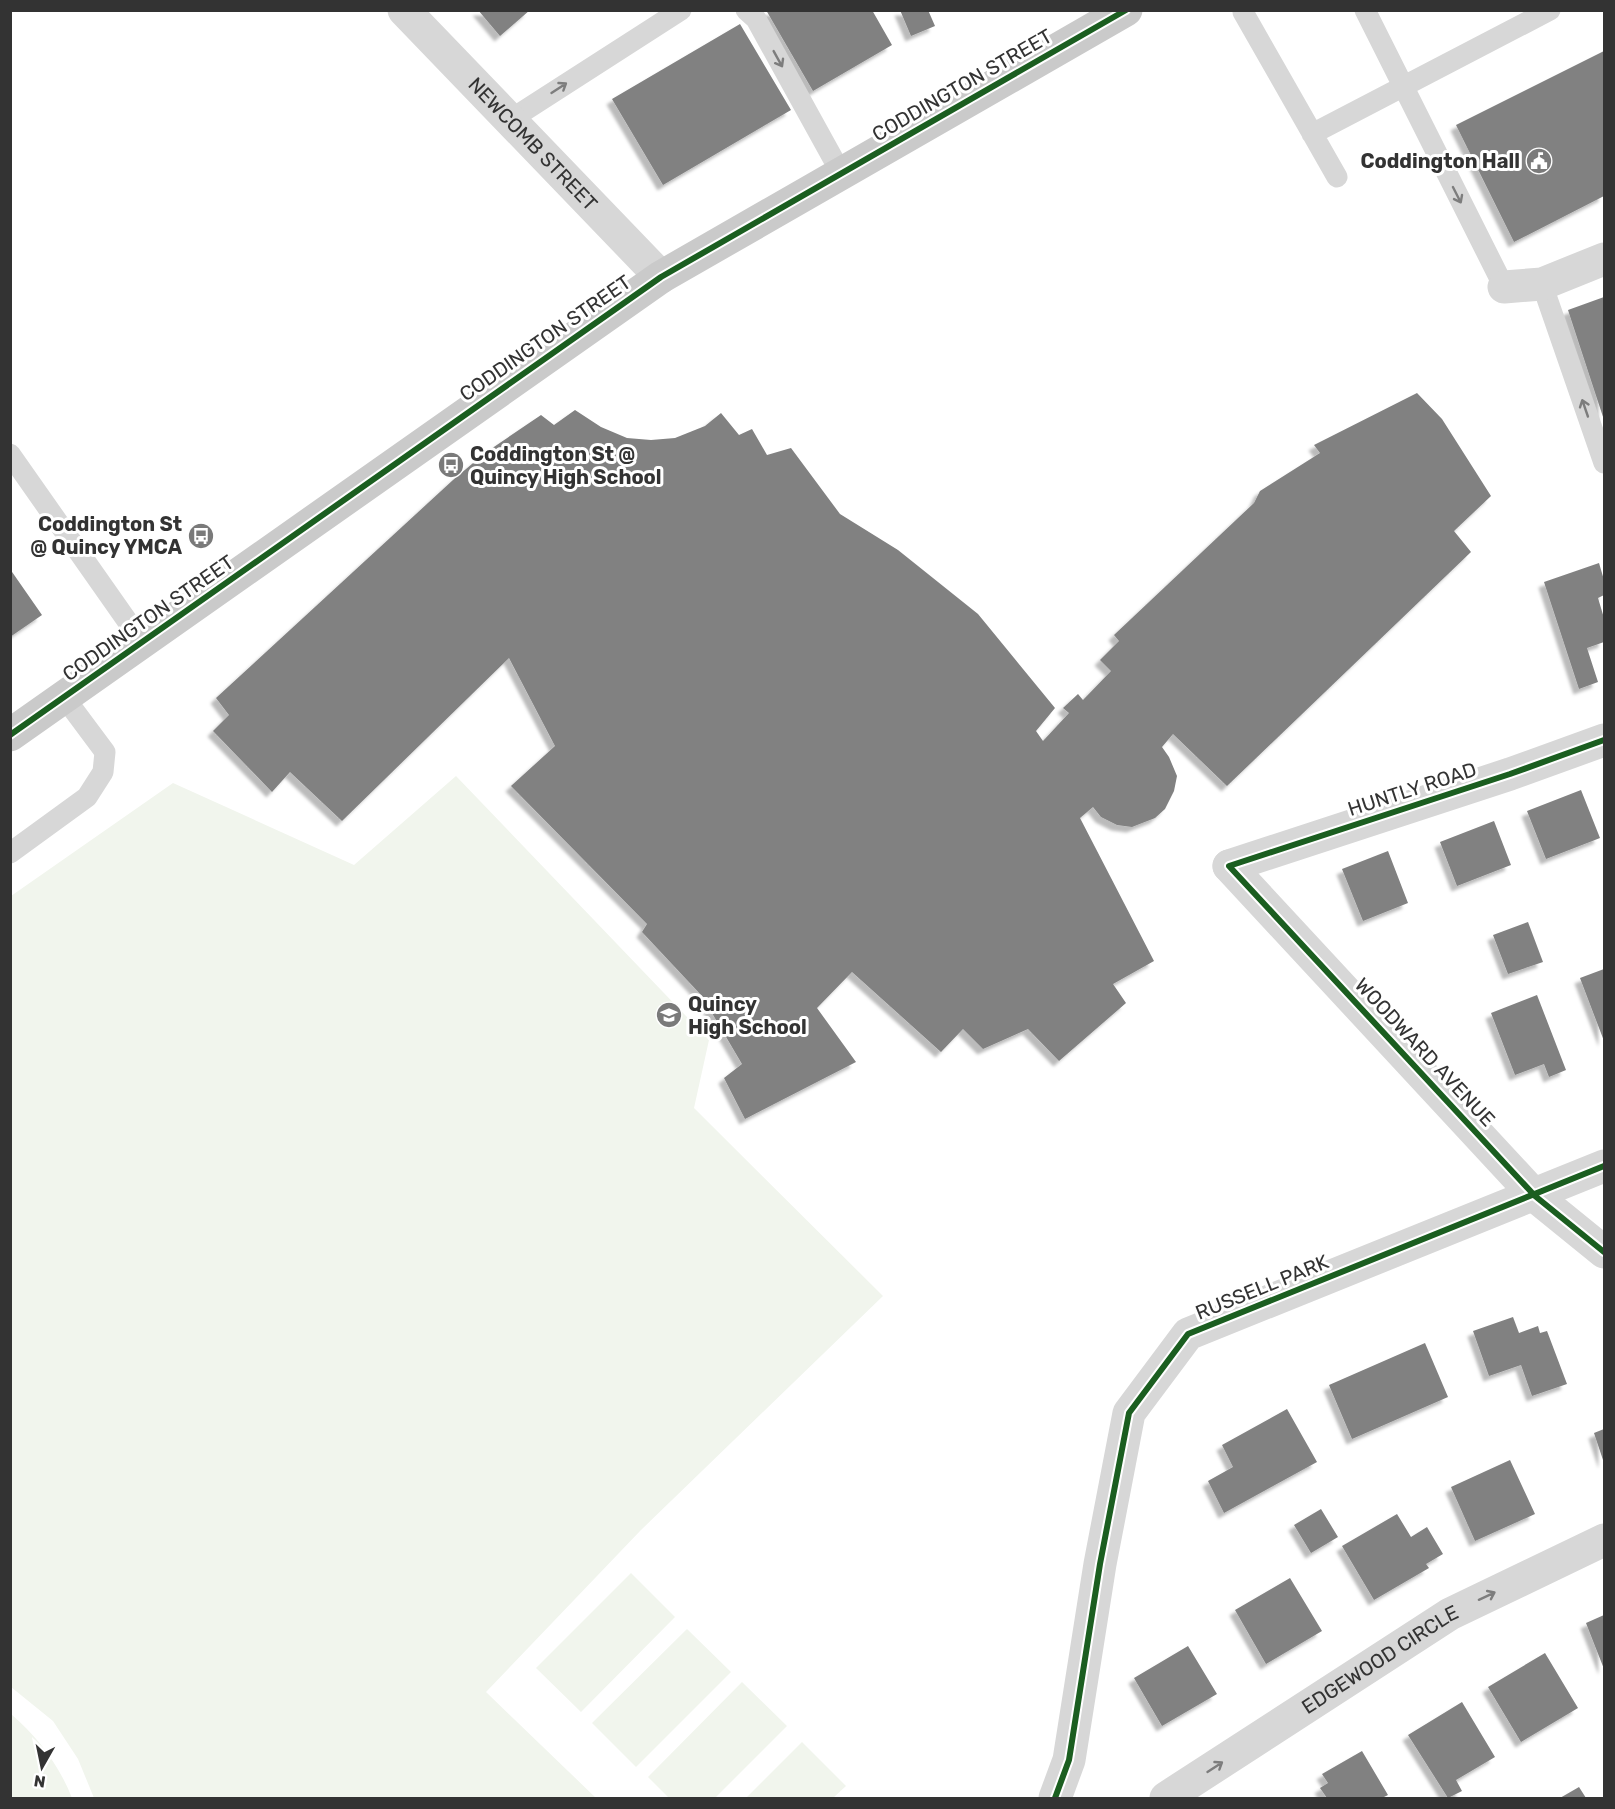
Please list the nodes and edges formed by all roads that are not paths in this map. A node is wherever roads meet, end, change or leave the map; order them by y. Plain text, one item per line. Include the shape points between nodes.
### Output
1 (404, 10) edge
2 (681, 10) edge
3 (746, 10) edge
4 (1126, 10) edge
5 (1365, 10) edge
6 (1550, 10) edge
7 (1243, 12) dead end
8 (1403, 86) junction
9 (510, 120) junction
10 (1312, 134) junction
11 (842, 173) junction
12 (1337, 177) dead end
13 (1605, 260) edge
14 (661, 277) junction
15 (1542, 284) junction
16 (1503, 287) joint
17 (10, 454) edge
18 (1605, 463) edge
19 (142, 642) junction
20 (64, 698) junction
21 (10, 735) edge
22 (1605, 740) edge
23 (10, 853) edge
24 (1229, 866) joint
25 (1605, 1166) edge
26 (1535, 1196) junction
27 (1605, 1252) edge
28 (1605, 1540) edge
29 (1055, 1798) edge
30 (1166, 1798) edge

1 - 9 street, NEWCOMB STREET
9 -> 2 lane
3 -> 11 lane via 756,19
4 - 11 main road, CODDINGTON STREET
5 - 8 lane
6 - 8 lane
7 - 10 lane
8 - 10 lane
8 -> 16 lane
9 - 14 street, NEWCOMB STREET
10 - 12 lane
11 - 14 main road, CODDINGTON STREET
13 - 15 street
14 - 19 main road, CODDINGTON STREET
15 - 16 street
18 -> 15 lane
17 - 19 lane
19 - 20 main road, CODDINGTON STREET
20 - 21 main road, CODDINGTON STREET
20 - 23 lane via 105,752 103,772 87,797
22 - 24 street, HUNTLY ROAD
24 - 26 street, WOODWARD AVENUE
25 - 26 street, RUSSELL PARK
26 - 27 street, WOODWARD AVENUE
26 - 29 street, RUSSELL PARK via 1188,1334 1129,1413 1069,1760
30 -> 28 street, EDGEWOOD CIRCLE via 1450,1614

